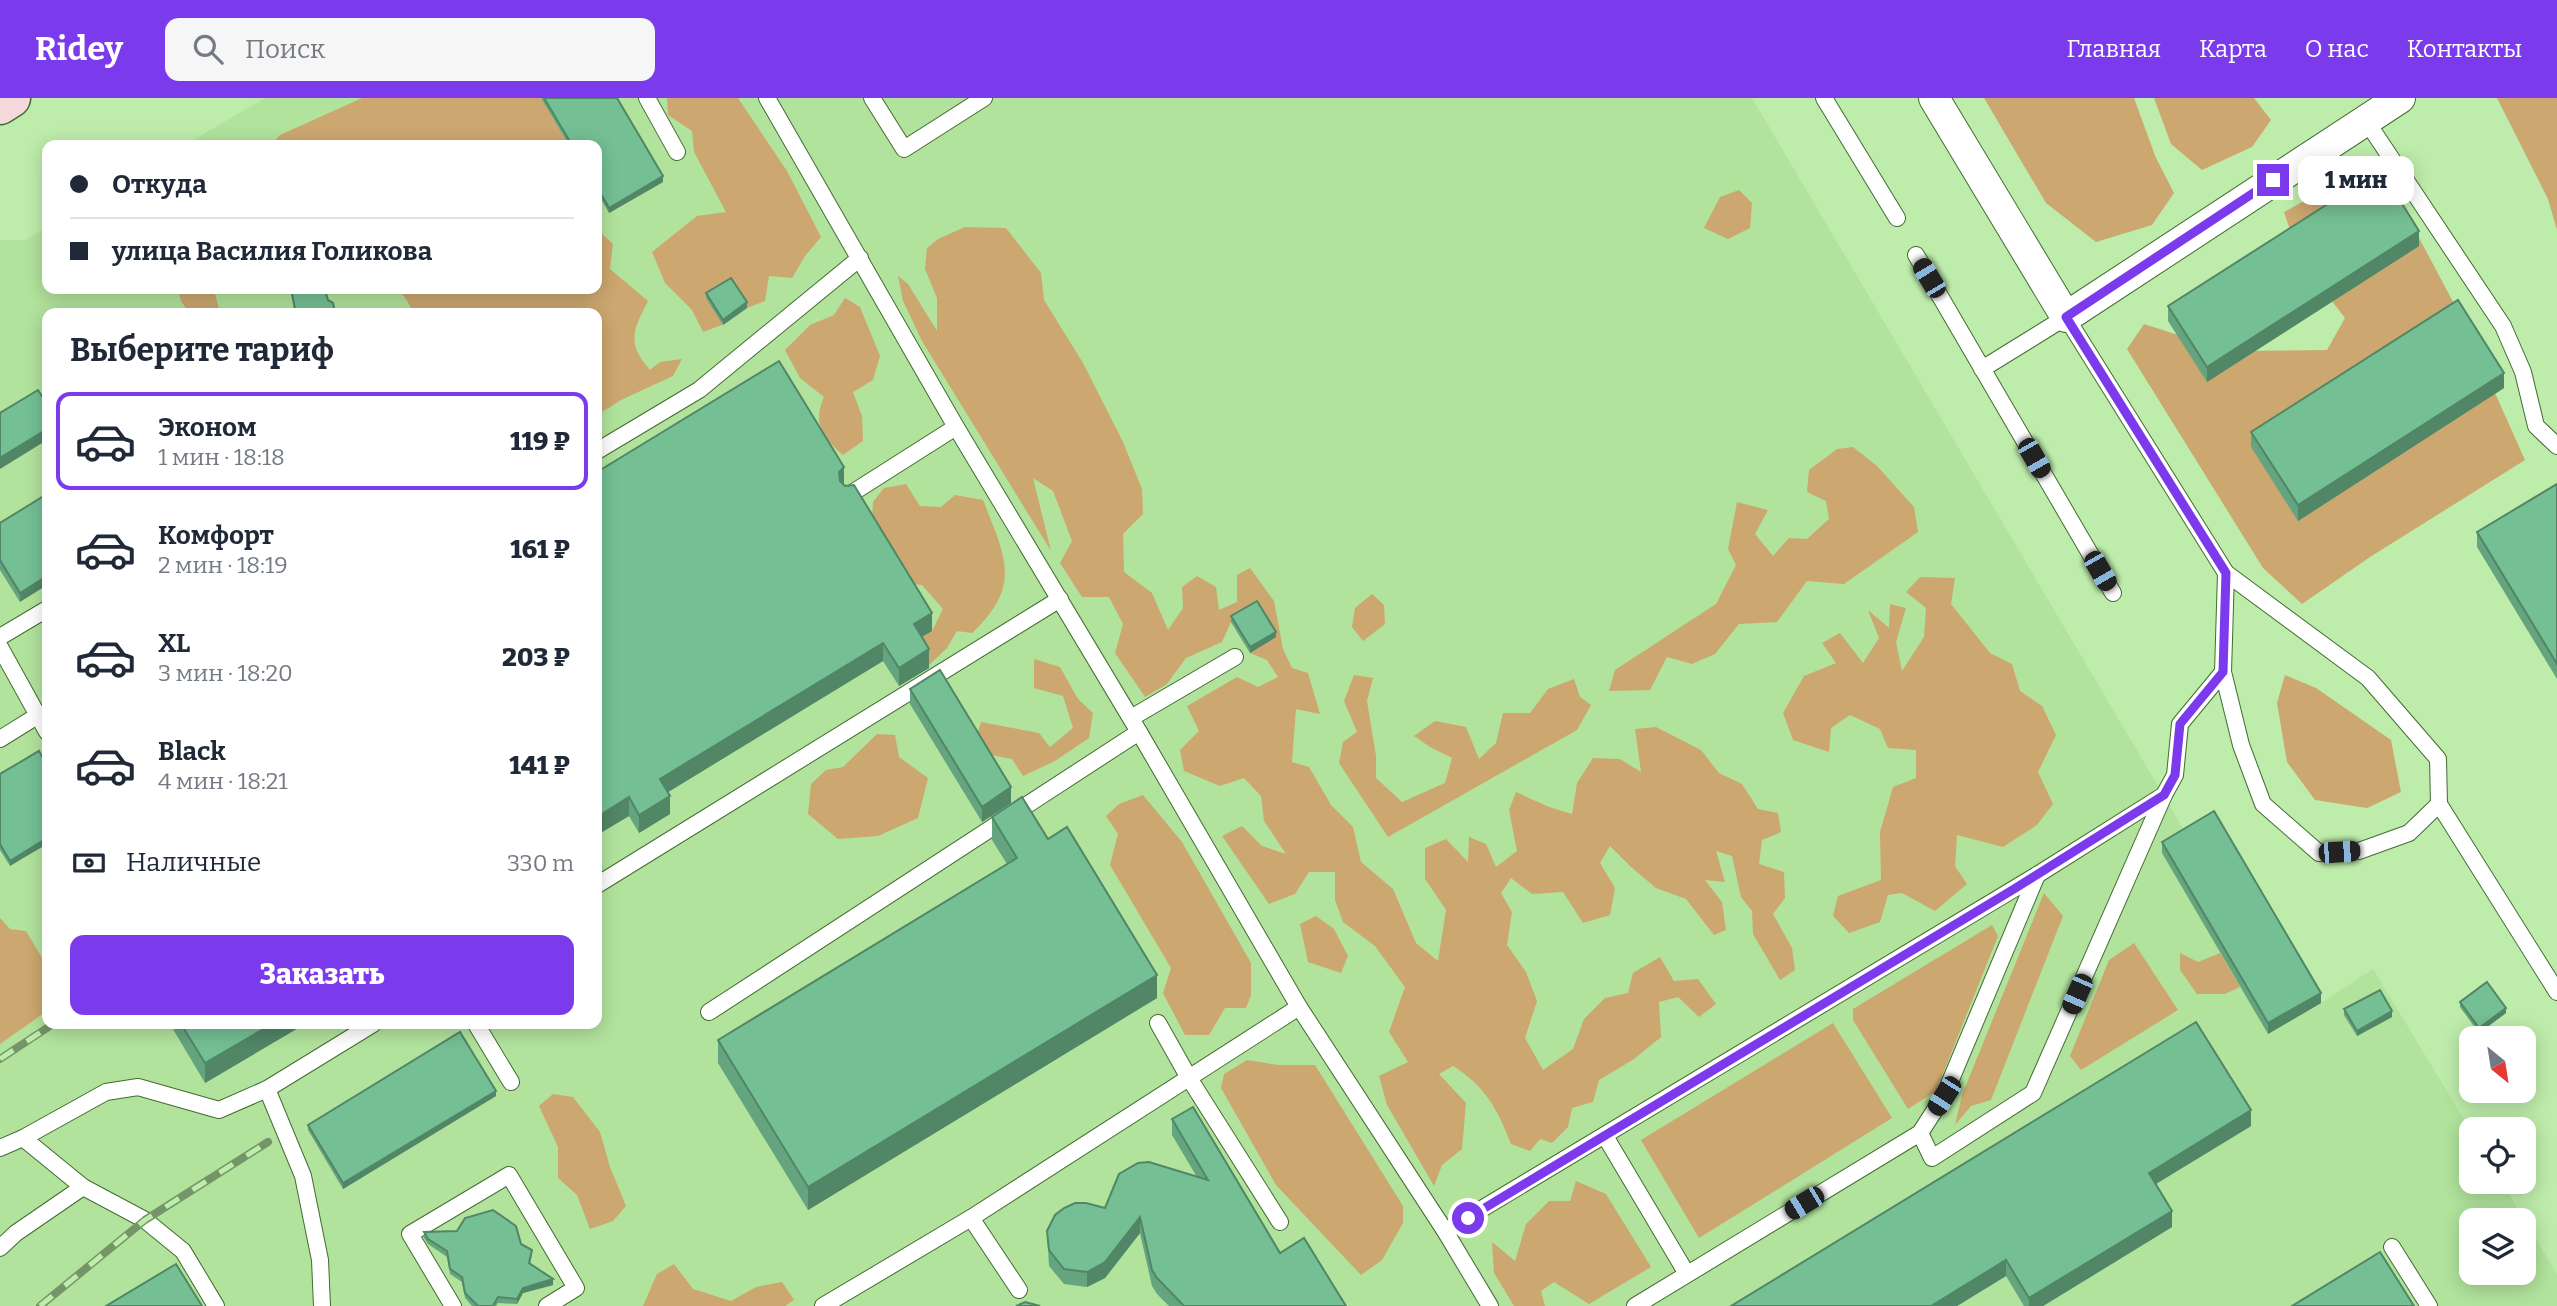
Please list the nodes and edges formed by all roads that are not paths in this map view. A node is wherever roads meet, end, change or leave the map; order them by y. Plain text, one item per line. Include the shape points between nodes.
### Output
1 (11, 98) edge
2 (647, 98) edge
3 (767, 98) edge
4 (872, 98) edge
5 (984, 98) edge
6 (1824, 98) edge
7 (1934, 98) edge
8 (2400, 98) edge
9 (0, 105) edge
10 (2365, 119) junction
11 (677, 152) dead end
12 (1897, 218) dead end
13 (1916, 255) dead end
14 (860, 258) junction
15 (2066, 317) junction
16 (1982, 369) junction
17 (956, 427) junction
18 (2557, 446) edge
19 (602, 448) edge
20 (849, 495) edge
21 (2226, 573) junction
22 (2113, 593) dead end
23 (1060, 599) junction
24 (42, 612) edge
25 (0, 637) edge
26 (0, 647) edge
27 (1235, 657) dead end
28 (2223, 672) junction
29 (37, 716) junction
30 (42, 724) edge
31 (1135, 725) junction
32 (0, 739) edge
33 (2164, 795) junction
34 (2439, 804) junction
35 (2037, 875) junction
36 (602, 882) edge
37 (2557, 992) edge
38 (1299, 1007) junction
39 (709, 1013) dead end
40 (1158, 1023) dead end
41 (365, 1029) edge
42 (479, 1029) edge
43 (1189, 1078) junction
44 (511, 1082) dead end
45 (267, 1089) junction
46 (1920, 1132) junction
47 (1605, 1136) junction
48 (23, 1138) junction
49 (0, 1148) edge
50 (83, 1187) junction
51 (971, 1218) junction
52 (1280, 1222) dead end
53 (1446, 1231) junction
54 (2392, 1247) dead end
55 (0, 1248) edge
56 (1687, 1274) junction
57 (1019, 1290) dead end
58 (446, 1303) edge
59 (216, 1306) edge
60 (322, 1306) edge
61 (547, 1306) edge
62 (823, 1306) edge
63 (1490, 1306) edge
64 (1635, 1306) edge
65 (2429, 1306) edge

1 - 9 main road
2 - 11 lane
3 - 14 lane
4 - 5 lane via 904,149
6 - 12 lane
7 - 15 street
8 - 10 street
10 - 15 street
10 - 18 lane via 2503,326 2523,372 2536,426
13 - 16 lane
14 - 17 lane
14 - 19 lane via 699,390
15 - 16 lane
15 - 21 lane
16 - 22 lane
17 - 20 lane
17 - 23 lane
21 - 28 lane
21 - 34 lane via 2368,678 2438,759
23 - 31 lane
23 - 36 lane
24 - 25 lane
26 - 29 lane
27 - 31 lane
28 - 33 lane via 2180,724 2175,775
28 - 34 lane via 2241,745 2263,804 2319,853 2359,850 2409,832
29 - 30 lane
29 - 32 lane
31 - 38 lane
31 - 39 lane
33 - 35 lane
33 - 46 lane via 2033,1093 1932,1158
34 - 37 lane
35 - 46 lane via 1944,1096
35 - 47 lane
38 - 43 lane
38 - 53 lane
40 - 43 lane
41 - 45 lane
42 - 44 lane
43 - 51 lane
43 - 52 lane
45 - 48 lane via 219,1110 138,1087 106,1092
45 - 60 lane via 303,1176 320,1260
46 - 56 lane
47 - 53 lane
47 - 56 lane
48 - 49 lane
48 - 50 lane
50 - 55 lane
50 - 59 lane via 145,1220 183,1251
51 - 57 lane
51 - 62 lane
53 - 63 lane
54 - 65 lane
56 - 64 lane
58 - 61 lane via 410,1234 509,1175 576,1288

